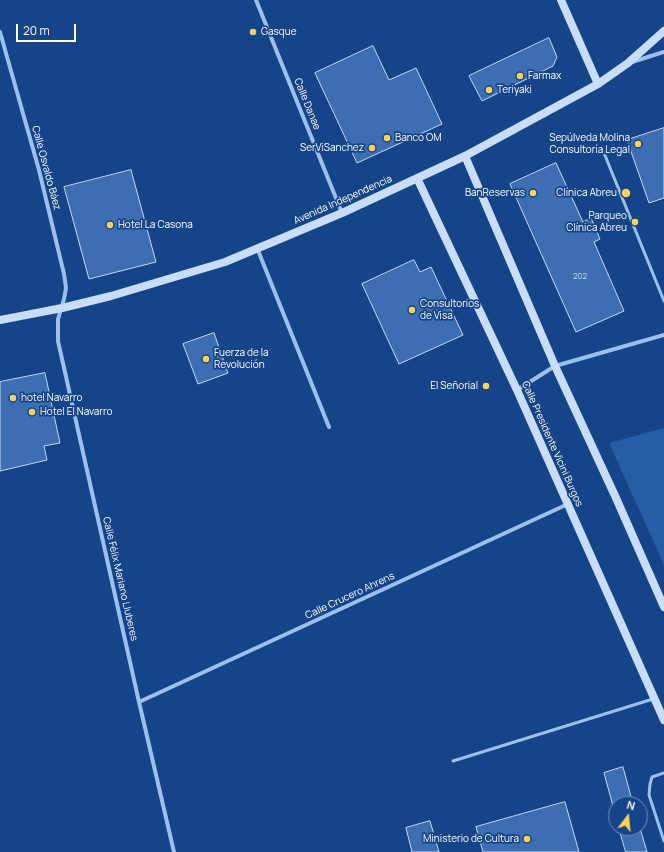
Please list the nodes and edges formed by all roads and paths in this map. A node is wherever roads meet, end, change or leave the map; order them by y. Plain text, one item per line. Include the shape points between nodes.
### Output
1 (256, 0) edge
2 (561, 0) edge
3 (664, 31) edge
4 (0, 32) edge
5 (664, 52) edge
6 (628, 63) junction
7 (598, 84) junction
8 (602, 148) dead end
9 (465, 156) junction
10 (417, 178) junction
11 (342, 213) junction
12 (257, 248) junction
13 (664, 301) edge
14 (62, 308) junction
15 (0, 320) edge
16 (664, 335) edge
17 (555, 366) junction
18 (517, 390) junction
19 (329, 427) dead end
20 (568, 504) junction
21 (664, 607) edge
22 (655, 699) junction
23 (139, 702) junction
24 (664, 720) edge
25 (453, 761) dead end
26 (664, 773) edge
27 (664, 841) edge
28 (174, 852) edge

1 - 11 street, Calle Danae
2 - 7 street
3 - 6 street, Avenida Independencia
4 - 14 street, Calle Osvaldo Báez via 39,170 64,274 66,288
5 - 6 street
6 - 7 street, Avenida Independencia
7 - 9 street, Avenida Independencia
8 - 13 lane
9 - 10 street, Avenida Independencia
9 - 17 street
10 - 11 street, Avenida Independencia
10 - 18 street, Calle Presidente Vicini Burgos
11 - 12 street, Avenida Independencia
12 - 14 street, Avenida Independencia via 225,262
12 - 19 street
14 - 15 street, Avenida Independencia
14 - 23 street, Calle Félix Mariano Lluberes via 58,319 58,341
16 - 17 street
17 - 18 street
17 - 21 street
18 - 20 street, Calle Presidente Vicini Burgos
20 - 22 street, Calle Presidente Vicini Burgos
20 - 23 street, Calle Crucero Ahrens
22 - 24 street, Calle Presidente Vicini Burgos
22 - 25 lane
23 - 28 street, Calle Félix Mariano Lluberes
26 - 27 lane via 652,777 649,795

